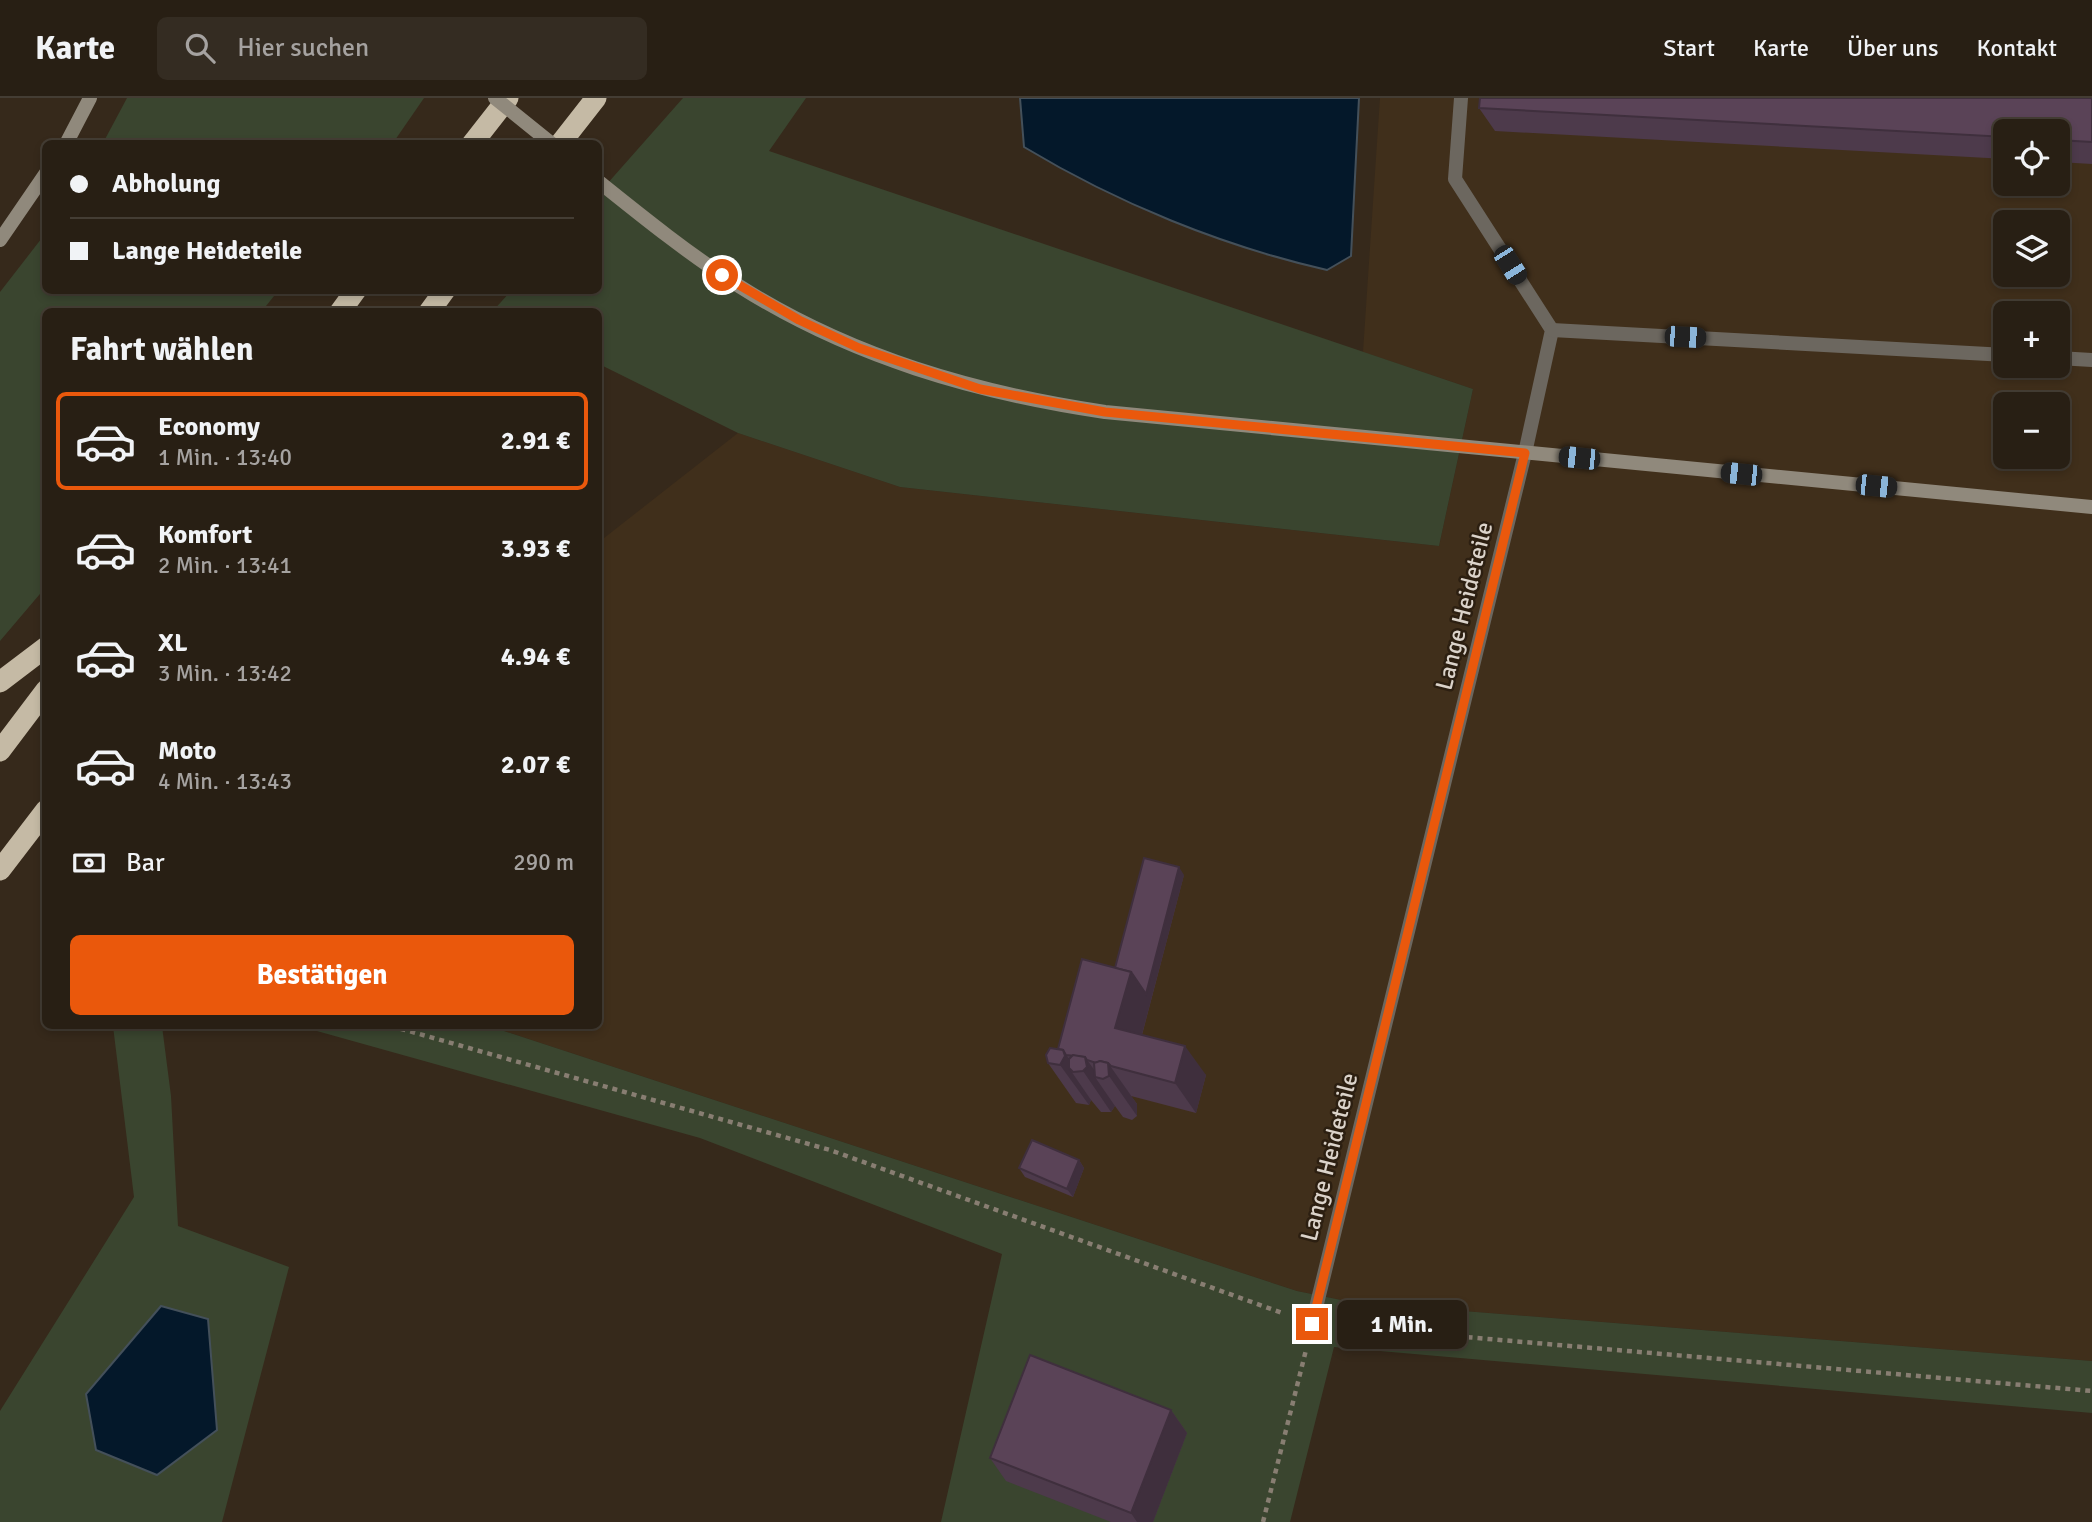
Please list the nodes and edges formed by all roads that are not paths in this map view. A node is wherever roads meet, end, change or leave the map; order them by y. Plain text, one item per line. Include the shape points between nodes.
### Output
1 (90, 98) edge
2 (495, 98) edge
3 (508, 98) edge
4 (596, 98) edge
5 (1461, 98) edge
6 (68, 140) edge
7 (475, 140) edge
8 (547, 140) edge
9 (563, 140) edge
10 (42, 179) edge
11 (602, 184) edge
12 (0, 240) edge
13 (1552, 330) junction
14 (1993, 354) edge
15 (2070, 359) edge
16 (2092, 360) edge
17 (1525, 453) junction
18 (2092, 508) edge
19 (42, 650) edge
20 (0, 682) edge
21 (42, 695) edge
22 (0, 751) edge
23 (42, 815) edge
24 (0, 870) edge
25 (1312, 1324) road end

1 - 6 street
2 - 8 street, bridge
3 - 7 highway
4 - 9 highway
5 - 13 street via 1455,179
10 - 12 street
11 - 17 street via 696,257 799,320 895,362 980,389 1105,412
13 - 14 street
13 - 17 street, Lange Heideteile
15 - 16 street
17 - 18 street
17 - 25 street, Lange Heideteile
19 - 20 highway
21 - 22 highway
23 - 24 highway

